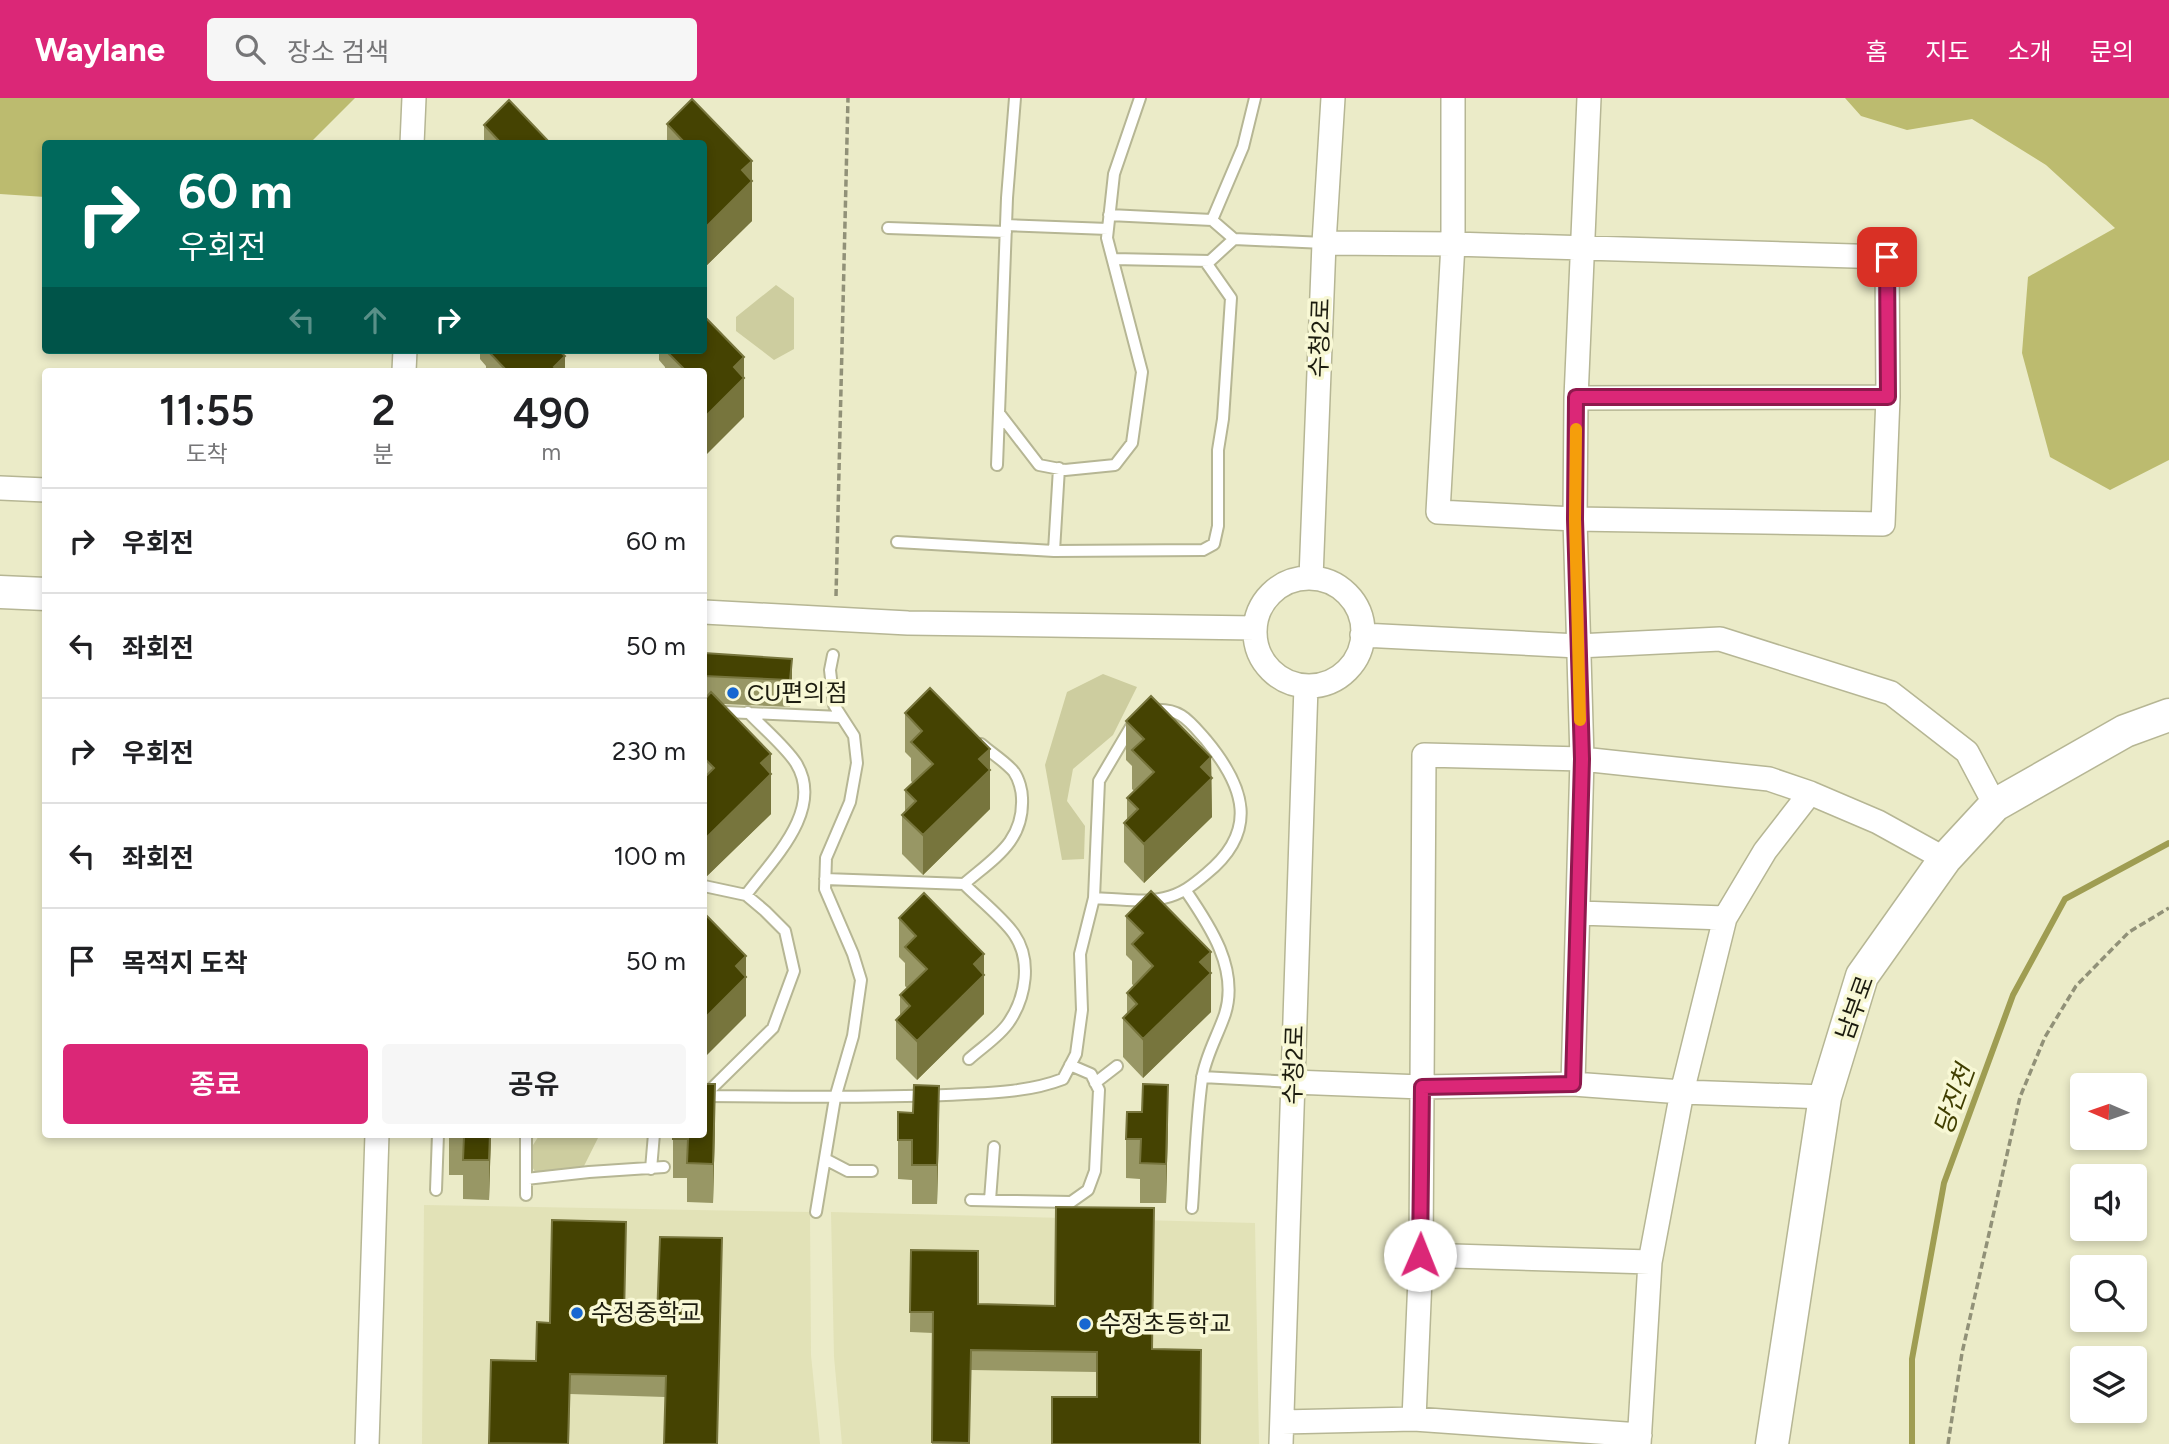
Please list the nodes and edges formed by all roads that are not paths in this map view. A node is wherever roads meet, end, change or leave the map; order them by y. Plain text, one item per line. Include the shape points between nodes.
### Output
1 (414, 98) edge
2 (1015, 98) edge
3 (1140, 98) edge
4 (1255, 98) edge
5 (1333, 98) edge
6 (1453, 98) edge
7 (1588, 98) edge
8 (412, 140) edge
9 (1109, 215) junction
10 (1212, 220) junction
11 (888, 228) dead end
12 (1006, 228) junction
13 (1108, 229) junction
14 (1234, 239) junction
15 (1324, 243) junction
16 (1453, 244) junction
17 (1583, 250) junction
18 (1113, 259) junction
19 (1205, 261) junction
20 (1576, 397) junction
21 (1888, 397) junction
22 (999, 413) junction
23 (997, 465) dead end
24 (1059, 468) junction
25 (0, 488) edge
26 (42, 490) edge
27 (1575, 519) junction
28 (897, 542) dead end
29 (1054, 551) junction
30 (1311, 578) junction
31 (0, 592) edge
32 (42, 594) edge
33 (707, 612) edge
34 (1255, 628) junction
35 (1362, 635) junction
36 (1578, 646) junction
37 (833, 655) dead end
38 (1306, 686) junction
39 (707, 711) edge
40 (748, 712) junction
41 (2169, 715) edge
42 (840, 718) junction
43 (976, 740) edge
44 (1582, 759) junction
45 (1810, 793) junction
46 (1996, 805) junction
47 (1945, 859) junction
48 (825, 879) junction
49 (964, 884) junction
50 (707, 887) edge
51 (1186, 891) junction
52 (746, 895) junction
53 (1094, 898) junction
54 (1579, 913) junction
55 (1725, 918) junction
56 (969, 1059) dead end
57 (1070, 1065) junction
58 (1117, 1066) dead end
59 (1202, 1077) junction
60 (1293, 1082) junction
61 (1095, 1083) junction
62 (1573, 1084) junction
63 (1422, 1087) junction
64 (1682, 1092) junction
65 (707, 1093) edge
66 (707, 1096) edge
67 (1825, 1097) junction
68 (835, 1098) junction
69 (377, 1138) edge
70 (438, 1138) edge
71 (526, 1138) edge
72 (654, 1138) edge
73 (994, 1147) dead end
74 (825, 1159) junction
75 (664, 1167) dead end
76 (651, 1169) junction
77 (872, 1171) dead end
78 (526, 1179) junction
79 (436, 1190) dead end
80 (526, 1195) dead end
81 (971, 1200) dead end
82 (990, 1200) junction
83 (1192, 1208) dead end
84 (816, 1212) dead end
85 (1420, 1255) junction
86 (1650, 1262) junction
87 (1414, 1419) junction
88 (1282, 1433) edge
89 (1639, 1439) edge
90 (367, 1444) edge
91 (1772, 1444) edge

1 - 8 street
2 - 12 lane
3 - 9 lane via 1114,174
4 - 10 lane via 1242,147
5 - 15 street, 수청2로
6 - 16 street
7 - 17 street
9 - 10 lane
9 - 13 lane
10 - 14 lane
11 - 12 lane
12 - 13 lane
12 - 22 lane
13 - 18 lane
14 - 15 lane
14 - 19 lane
15 - 16 street
15 - 30 street, 수청2로
16 - 17 street
16 - 27 street via 1437,512
17 - 20 street
17 - 21 street via 1887,257
18 - 19 lane
18 - 24 lane via 1142,372 1132,443 1115,466
19 - 29 lane via 1231,298 1214,544 1203,550
20 - 21 street
20 - 27 street
21 - 27 street via 1883,524
22 - 23 lane
22 - 24 lane via 1039,465
24 - 29 lane
25 - 26 street
27 - 36 street
28 - 29 lane
30 - 34 street via 1279,586 1258,611
30 - 35 street via 1338,586 1349,596 1362,621
31 - 32 main road
33 - 34 street via 908,623
34 - 38 street via 1256,645 1274,674
35 - 36 street
35 - 38 street via 1360,649 1345,672 1320,685
36 - 44 street
36 - 46 street via 1720,639 1891,693 1967,752
37 - 42 lane via 830,670
38 - 60 street, 수청2로
39 - 40 lane
40 - 42 lane
40 - 52 lane via 795,762 803,781 804,805 794,829
41 - 46 main road, 남부로 via 2125,732
42 - 48 lane via 854,736 857,763 850,802 826,858
43 - 49 lane via 1014,772 1022,792 1023,814 1008,846
44 - 45 street via 1769,779
44 - 54 street
44 - 63 street via 1424,755
45 - 47 street via 1878,822
45 - 55 street via 1765,851
46 - 47 main road, 남부로
47 - 67 main road, 남부로 via 1862,976
48 - 49 lane
48 - 68 lane via 861,980 853,1036
49 - 56 lane via 1014,934 1024,955 1026,975 1009,1023
50 - 52 lane
51 - 53 lane via 1163,898
51 - 53 lane via 1225,859 1241,822 1237,790 1225,763 1186,716 1165,709 1150,711 1133,724 1099,781
51 - 59 lane via 1223,954 1229,980 1226,1011
52 - 65 lane via 785,931 794,971 772,1028
53 - 57 lane via 1080,954 1082,1010 1076,1054
54 - 55 street
54 - 62 street
55 - 64 street
57 - 61 lane via 1091,1074
57 - 68 lane via 1063,1079 1045,1086
58 - 61 lane
59 - 60 lane
59 - 83 lane
60 - 63 street
60 - 88 street, 수청2로
61 - 82 lane via 1099,1090 1094,1171 1088,1190 1071,1202
62 - 63 street
62 - 64 street
63 - 85 street
64 - 67 street
64 - 86 street
66 - 68 lane
67 - 91 main road, 남부로
68 - 74 lane
69 - 90 street
70 - 79 lane
71 - 78 lane
72 - 76 lane
73 - 82 lane
74 - 77 lane via 848,1171
74 - 84 lane
75 - 76 lane
76 - 78 lane
78 - 80 lane
81 - 82 lane
85 - 86 street
85 - 87 street
86 - 89 street
87 - 88 street
87 - 89 street

